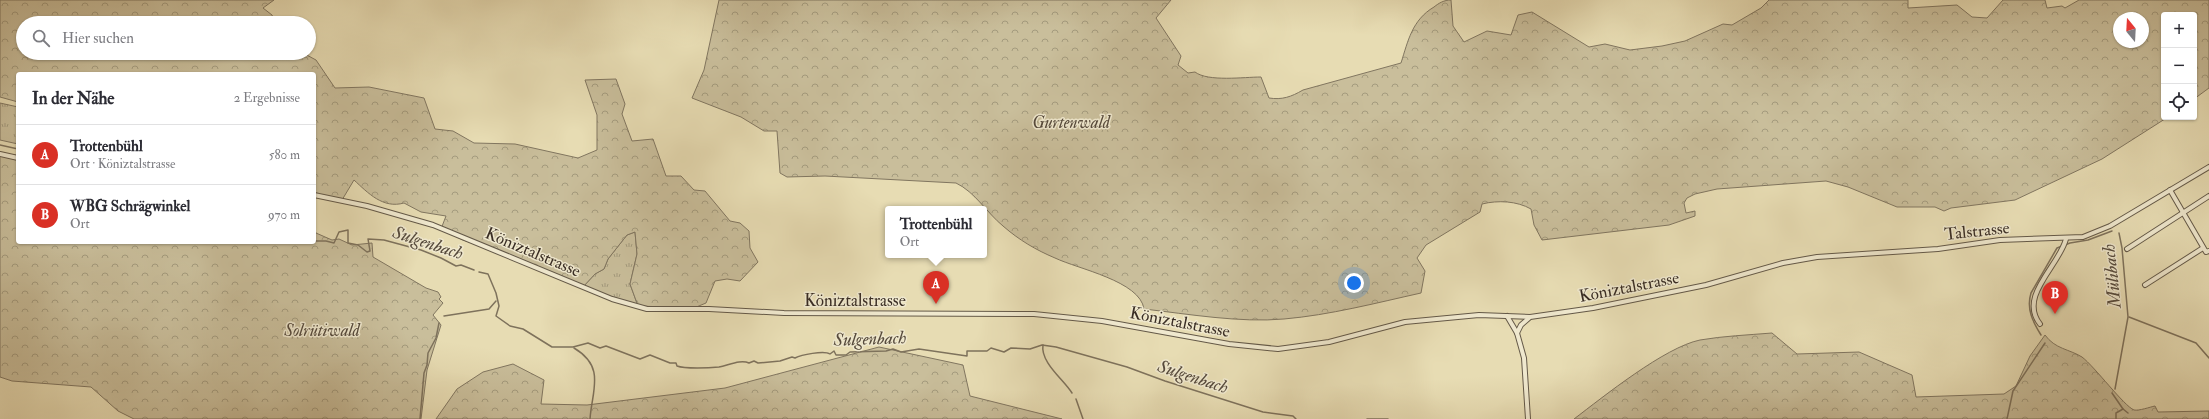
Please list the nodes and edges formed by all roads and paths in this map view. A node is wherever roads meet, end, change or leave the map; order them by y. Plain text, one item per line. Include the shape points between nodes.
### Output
1 (0, 154) edge
2 (16, 158) edge
3 (2209, 167) edge
4 (2170, 190) junction
5 (316, 195) edge
6 (2209, 196) edge
7 (2182, 212) junction
8 (2064, 243) junction
9 (2203, 248) junction
10 (2126, 249) dead end
11 (2208, 252) edge
12 (2209, 257) edge
13 (1732, 278) joint
14 (2145, 285) dead end
15 (1507, 316) junction
16 (1530, 317) junction
17 (2040, 324) dead end
18 (1518, 333) junction
19 (1528, 419) edge

1 - 2 street
3 - 4 street, Talstrasse
4 - 7 street
4 - 8 street, Talstrasse via 2101,231
5 - 15 street, Köniztalstrasse via 367,206 433,225 612,299 647,308 784,313 1034,314 1102,320 1229,344 1278,349 1330,342 1405,322 1479,315
6 - 7 street
7 - 9 street
7 - 10 street
8 - 13 street, Talstrasse via 2000,240 1938,249 1817,257 1783,263
8 - 17 street via 2035,296 2033,314
9 - 11 street
9 - 14 street
11 - 12 street
13 - 16 street, Köniztalstrasse via 1650,298
15 - 16 street, Köniztalstrasse
15 - 18 street
16 - 18 street via 1521,325
18 - 19 street via 1524,358

